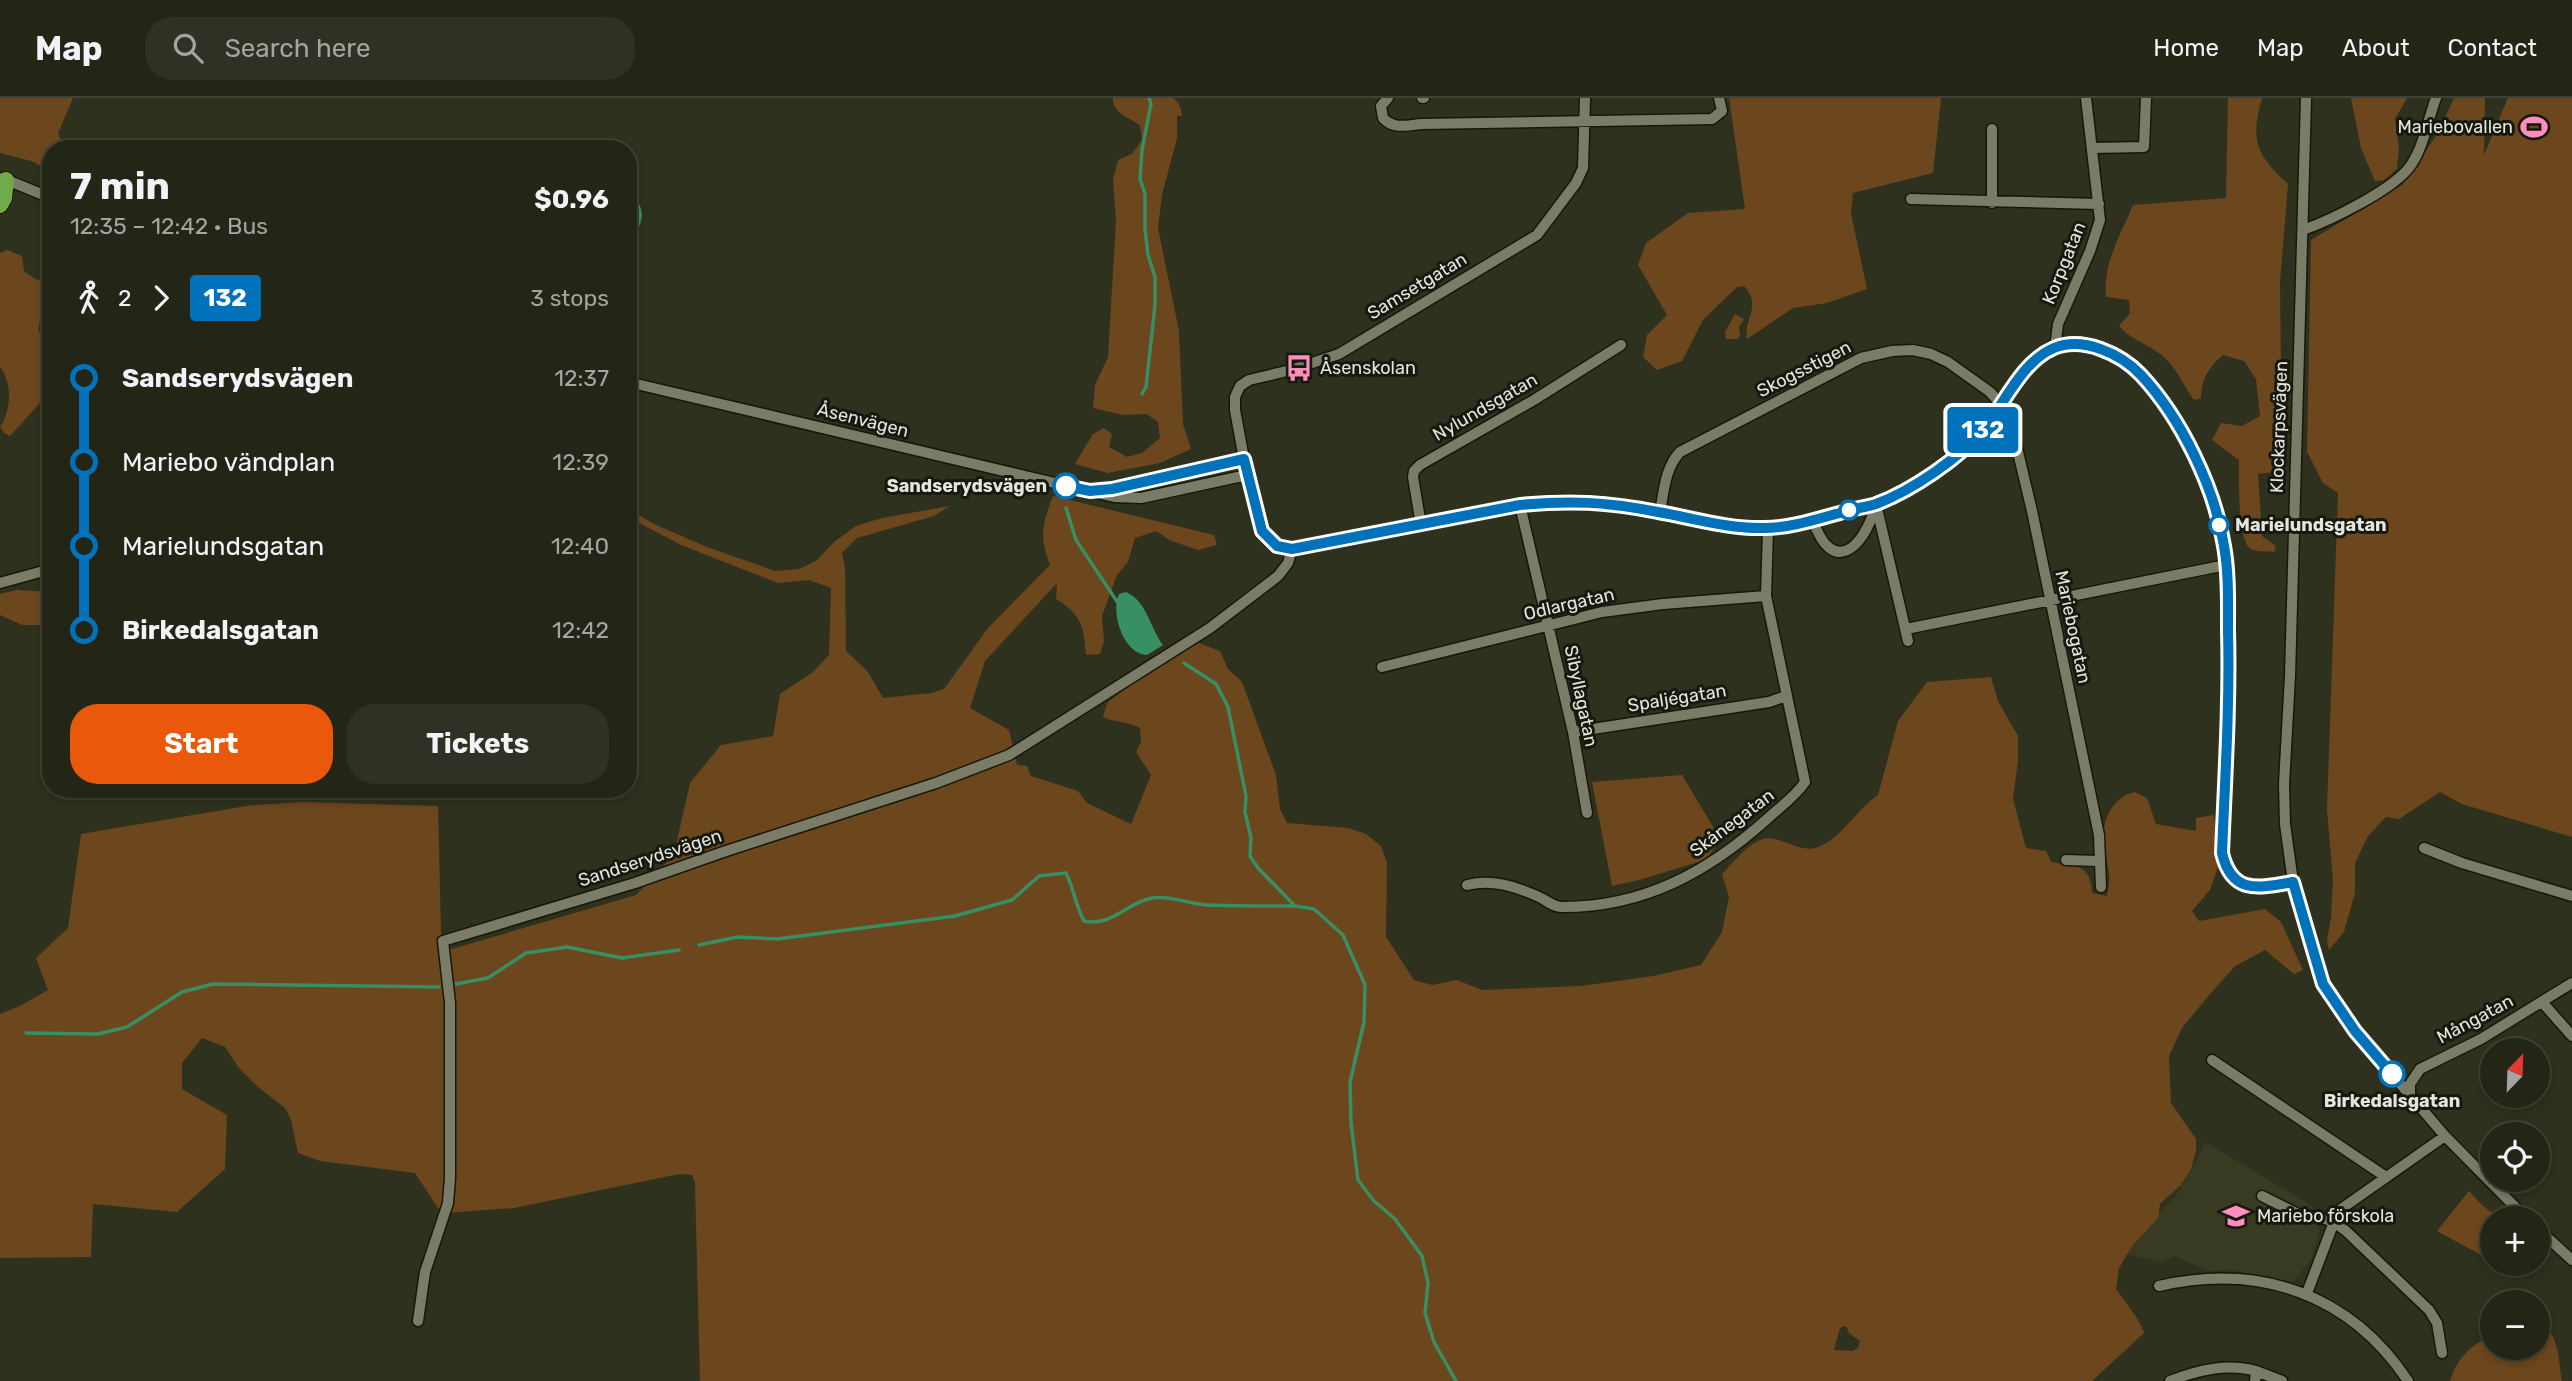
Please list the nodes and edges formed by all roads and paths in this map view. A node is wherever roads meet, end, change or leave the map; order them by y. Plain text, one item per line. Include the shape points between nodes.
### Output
1 (1388, 98) edge
2 (1585, 98) edge
3 (1719, 98) edge
4 (2086, 98) edge
5 (2146, 98) edge
6 (2306, 98) edge
7 (2436, 98) edge
8 (1585, 121) junction
9 (1992, 129) dead end
10 (2092, 148) junction
11 (2, 180) edge
12 (42, 195) edge
13 (1911, 199) dead end
14 (1992, 203) junction
15 (2099, 204) junction
16 (0, 205) edge
17 (2303, 230) junction
18 (1621, 345) dead end
19 (2055, 348) junction
20 (637, 384) edge
21 (2001, 404) junction
22 (1244, 459) junction
23 (1247, 475) junction
24 (1090, 491) junction
25 (1876, 504) junction
26 (1520, 505) junction
27 (1660, 512) junction
28 (1813, 520) junction
29 (1421, 525) junction
30 (1768, 528) junction
31 (1292, 549) junction
32 (2226, 565) junction
33 (42, 571) edge
34 (0, 583) edge
35 (1766, 596) junction
36 (2049, 601) junction
37 (1548, 627) junction
38 (1382, 667) dead end
39 (1786, 696) junction
40 (1573, 732) junction
41 (1587, 813) dead end
42 (2424, 848) dead end
43 (2066, 860) dead end
44 (2098, 861) junction
45 (2293, 882) junction
46 (1467, 885) dead end
47 (2101, 887) dead end
48 (2572, 896) edge
49 (2572, 983) edge
50 (2542, 1002) junction
51 (2572, 1036) edge
52 (2212, 1060) dead end
53 (2410, 1096) junction
54 (2445, 1136) junction
55 (2386, 1177) junction
56 (2262, 1196) dead end
57 (2514, 1206) edge
58 (2334, 1222) junction
59 (2550, 1240) edge
60 (2572, 1258) edge
61 (2159, 1286) dead end
62 (2307, 1293) junction
63 (418, 1321) dead end
64 (2442, 1353) dead end
65 (2256, 1376) edge
66 (2170, 1381) edge
67 (2282, 1381) edge
68 (2408, 1381) edge

1 - 8 street via 1380,112 1393,126
2 - 8 street, Samsetgatan
3 - 8 street via 1722,111 1712,118
4 - 10 street, Korpgatan
5 - 10 street via 2144,147
6 - 17 street, Klockarpsvägen
7 - 17 street via 2416,154 2404,173 2383,189
8 - 22 street, Samsetgatan via 1583,168 1537,235 1339,354 1240,386 1235,410
9 - 14 street
10 - 15 street, Korpgatan
11 - 12 street
11 - 16 highway
13 - 14 street
14 - 15 street
15 - 19 street, Korpgatan via 2096,236 2058,324
17 - 45 street, Klockarpsvägen via 2284,783
18 - 29 street, Nylundsgatan via 1420,465 1413,477
19 - 21 street via 2039,357
19 - 32 street via 2102,349 2134,368 2154,389 2185,437 2204,479
20 - 24 street, Åsenvägen
21 - 25 street via 1965,450
21 - 27 street, Skogsstigen via 1931,354 1913,350 1876,353 1680,452 1668,472
21 - 36 street, Mariebogatan via 2012,427
22 - 23 street
22 - 24 street, Åsenvägen
23 - 24 street, Åsenvägen via 1141,498
23 - 31 street via 1262,531 1277,546
25 - 28 street
25 - 28 street via 1860,542 1849,550 1827,547
25 - 36 street via 1907,635
26 - 27 street via 1585,501
26 - 29 street
26 - 37 street, Sibyllagatan
27 - 30 street via 1717,525
28 - 30 street
29 - 31 street
30 - 35 street, Skånegatan
31 - 63 street, Sandserydsvägen via 1278,576 1210,628 1009,755 635,883 443,941 450,1003 450,1178 448,1203 425,1272
32 - 36 street
32 - 45 street via 2229,665 2222,853 2229,874 2242,884
33 - 34 street
35 - 37 street, Odlargatan via 1602,612
35 - 39 street, Skånegatan
36 - 44 street, Mariebogatan via 2099,835
37 - 38 street, Odlargatan
37 - 40 street, Sibyllagatan
39 - 40 street, Spaljégatan
39 - 46 street, Skånegatan via 1805,782 1794,798 1738,845 1700,870 1635,899 1560,908 1505,885 1485,881
40 - 41 street, Sibyllagatan
42 - 48 street
43 - 44 street
44 - 47 street, Mariebogatan
45 - 53 street via 2323,984 2355,1031
49 - 50 street, Mångatan
50 - 51 street
50 - 53 street, Mångatan via 2420,1069 2410,1084
52 - 55 street
53 - 54 street
54 - 55 street
54 - 57 street
55 - 58 street via 2341,1209
56 - 58 street via 2300,1215
58 - 62 street
58 - 64 street via 2429,1310 2437,1323
59 - 60 street
61 - 62 street via 2230,1278
62 - 68 street via 2364,1331
65 - 66 street via 2243,1368 2217,1368
65 - 67 street

